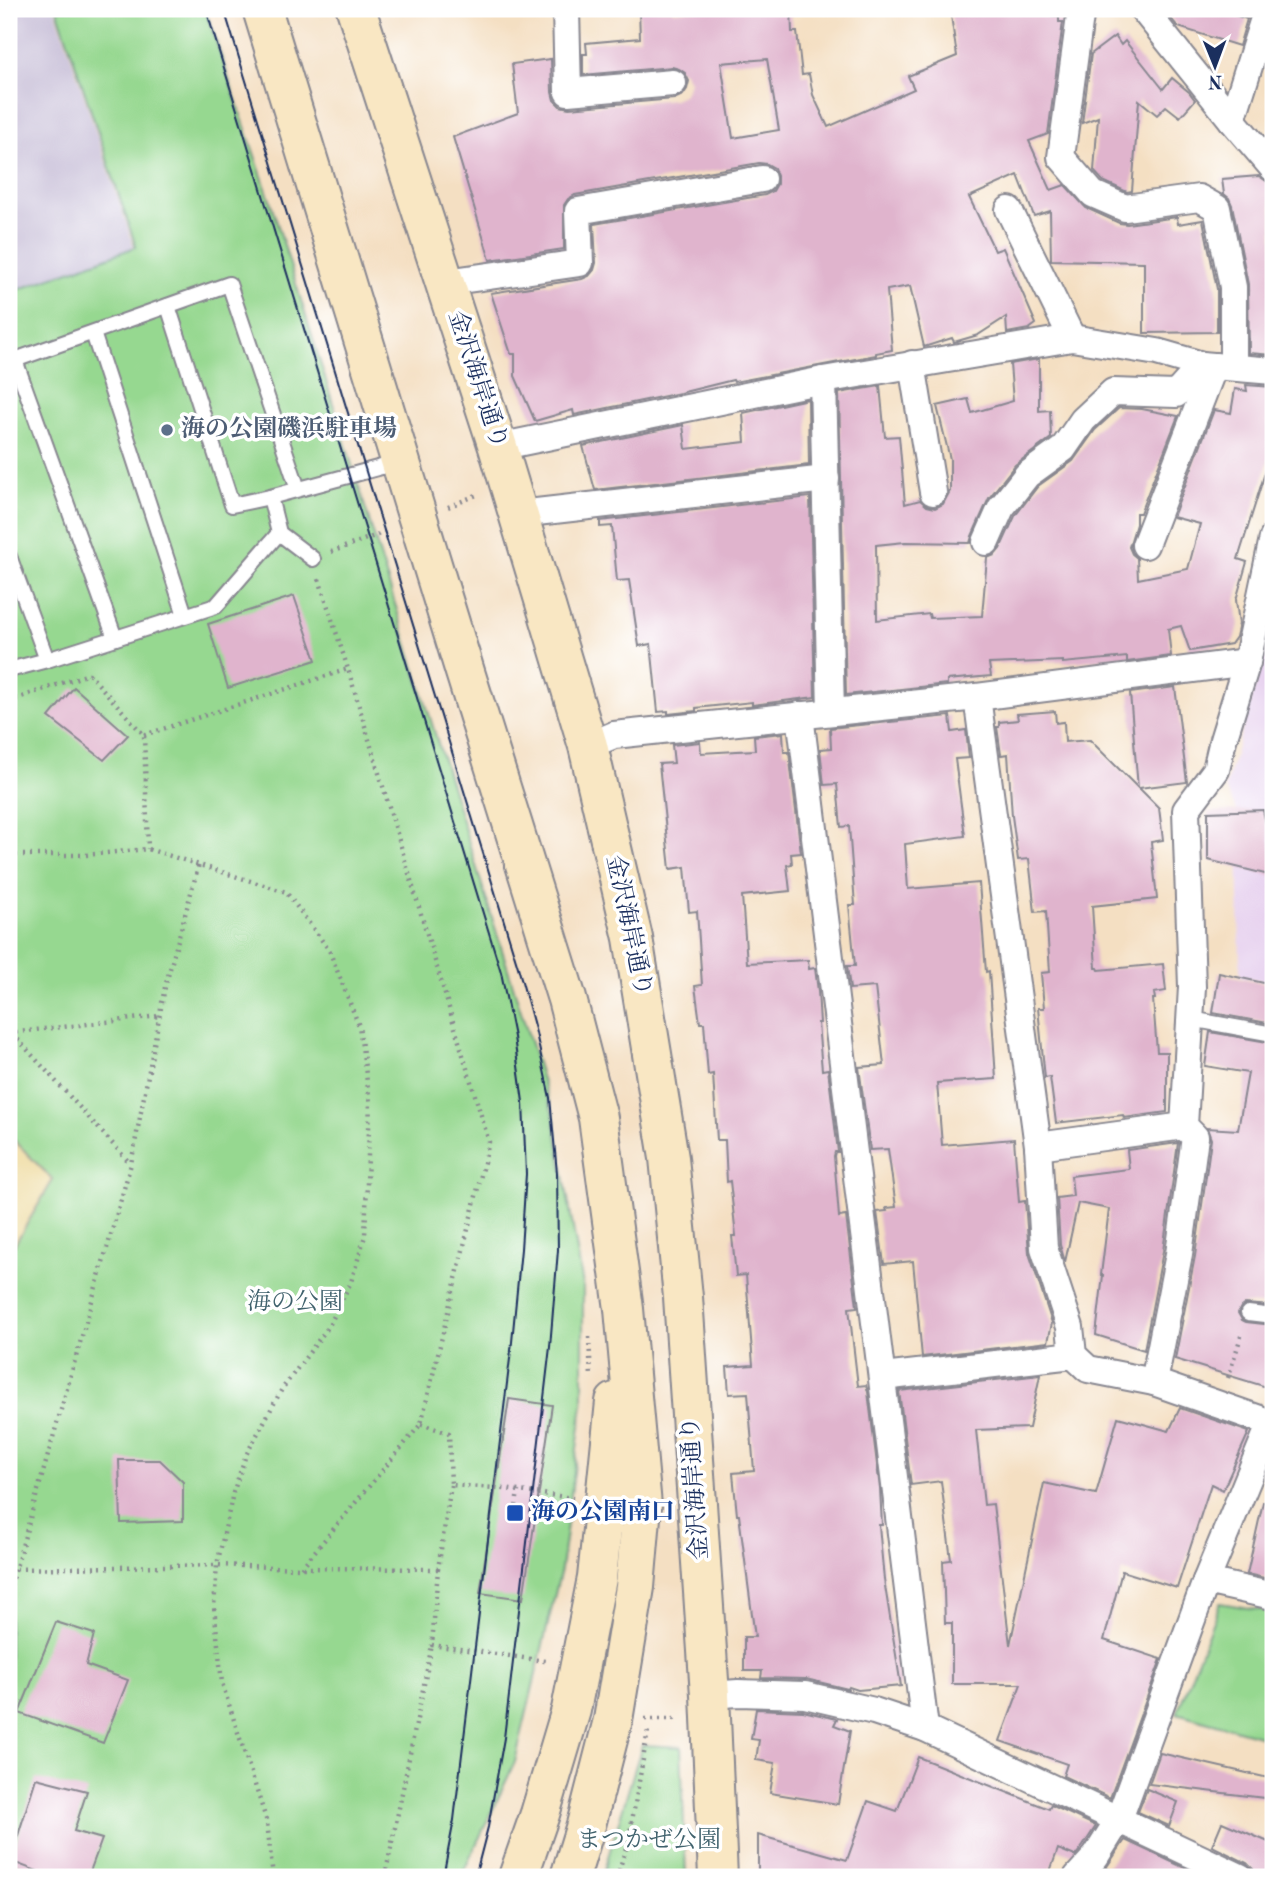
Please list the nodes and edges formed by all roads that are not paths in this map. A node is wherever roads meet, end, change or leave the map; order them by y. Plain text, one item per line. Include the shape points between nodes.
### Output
1 (262, 9) edge
2 (356, 9) edge
3 (566, 9) edge
4 (1081, 9) edge
5 (1143, 9) edge
6 (1267, 9) edge
7 (673, 83) dead end
8 (1232, 120) junction
9 (1273, 168) edge
10 (762, 179) dead end
11 (1009, 210) dead end
12 (446, 282) junction
13 (168, 306) junction
14 (93, 333) junction
15 (1072, 338) junction
16 (12, 361) edge
17 (912, 364) junction
18 (1216, 366) junction
19 (1273, 371) edge
20 (823, 380) junction
21 (498, 447) junction
22 (401, 461) junction
23 (825, 479) junction
24 (298, 489) junction
25 (933, 492) dead end
26 (270, 497) junction
27 (519, 514) junction
28 (279, 533) junction
29 (1273, 538) edge
30 (986, 542) dead end
31 (1145, 545) dead end
32 (9, 556) edge
33 (313, 559) road end
34 (185, 615) junction
35 (115, 638) junction
36 (47, 660) junction
37 (1247, 662) junction
38 (9, 670) edge
39 (977, 697) junction
40 (831, 712) junction
41 (800, 715) junction
42 (588, 746) junction
43 (1191, 1019) junction
44 (1273, 1034) edge
45 (1184, 1125) junction
46 (1038, 1146) junction
47 (624, 1309) junction
48 (1248, 1313) road end
49 (1273, 1316) edge
50 (1073, 1354) junction
51 (883, 1377) junction
52 (1154, 1382) junction
53 (1272, 1422) edge
54 (1206, 1581) junction
55 (1273, 1595) edge
56 (710, 1695) junction
57 (925, 1728) junction
58 (1119, 1819) junction
59 (518, 1877) edge
60 (570, 1877) edge
61 (718, 1877) edge
62 (1077, 1877) edge
63 (1240, 1877) edge

1 - 22 street
2 - 12 street, 金沢海岸通り
3 - 7 street via 568,92
4 - 18 street via 1061,157 1093,194 1125,208 1199,198 1217,208 1233,287
5 - 8 street
6 - 8 street
8 - 9 street
10 - 12 street via 578,211 580,262
11 - 15 street
12 - 21 street, 金沢海岸通り
13 - 14 lane
13 - 24 lane via 229,284
13 - 26 lane via 233,505
14 - 16 lane
14 - 34 lane
15 - 17 street
15 - 18 street
16 - 35 lane
17 - 20 street
17 - 25 street
18 - 19 street
18 - 30 street via 1176,394 1113,392 1083,420 1063,449 1027,475 1001,508
18 - 31 street
20 - 21 street
20 - 23 street
21 - 27 street, 金沢海岸通り
22 - 24 lane
22 - 47 street via 567,999 598,1118
23 - 27 street
23 - 40 street
24 - 26 lane
26 - 28 lane
27 - 42 street, 金沢海岸通り
28 - 33 lane
28 - 34 lane via 216,606
29 - 37 street
32 - 36 lane
34 - 35 lane
35 - 36 lane
36 - 38 lane
37 - 39 street
37 - 43 street via 1216,770 1186,810
39 - 40 street
39 - 46 street
40 - 41 street
41 - 42 street via 614,735
41 - 51 street
42 - 56 street, 金沢海岸通り via 633,938 669,1158
43 - 44 lane
43 - 45 street
45 - 46 street
45 - 52 street via 1195,1137 1179,1254
46 - 50 street via 1044,1248 1070,1327
47 - 59 street via 597,1578 571,1710
47 - 60 street via 642,1506 635,1587 613,1720
48 - 49 lane
50 - 51 street
50 - 52 street via 1088,1369
51 - 57 street
52 - 53 street
53 - 54 street
54 - 55 street
54 - 58 street
56 - 57 street via 805,1695
56 - 61 street, 金沢海岸通り
57 - 58 street
58 - 62 street
58 - 63 street

